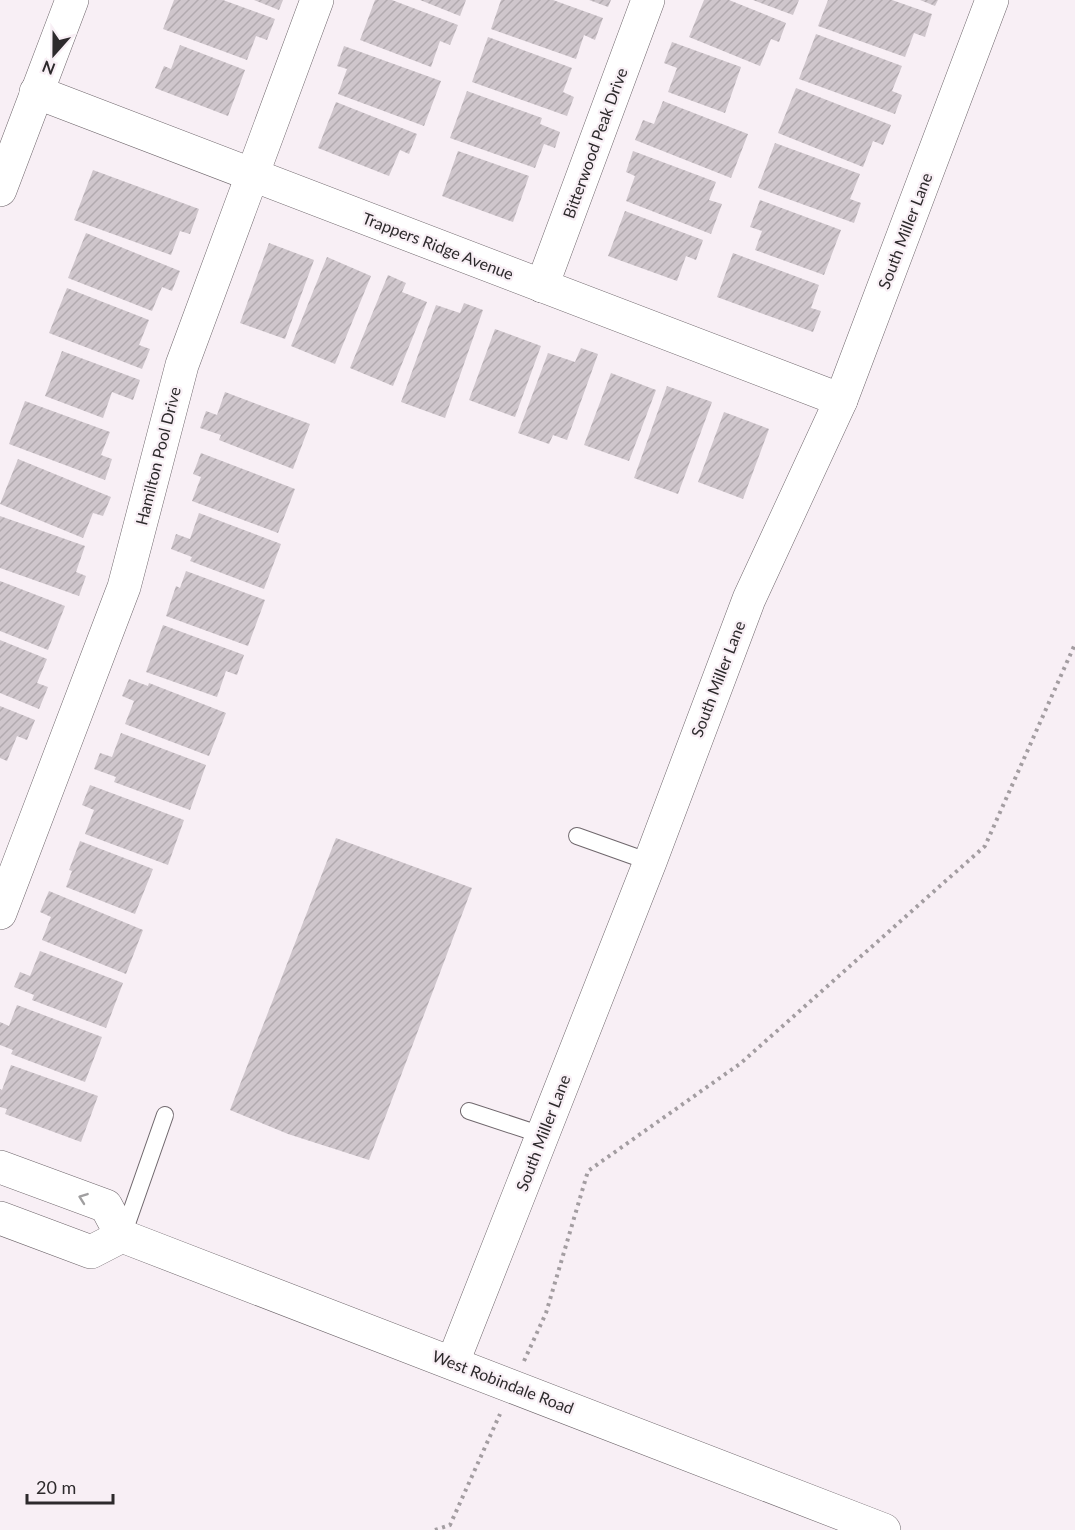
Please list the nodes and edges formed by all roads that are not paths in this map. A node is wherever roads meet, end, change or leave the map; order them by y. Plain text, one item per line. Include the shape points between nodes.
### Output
1 (72, 0) edge
2 (317, 0) edge
3 (648, 0) edge
4 (992, 0) edge
5 (36, 92) junction
6 (252, 175) junction
7 (0, 190) edge
8 (542, 286) junction
9 (841, 400) junction
10 (577, 836) dead end
11 (650, 862) junction
12 (0, 913) edge
13 (470, 1110) dead end
14 (165, 1115) dead end
15 (542, 1135) junction
16 (0, 1167) edge
17 (0, 1218) edge
18 (122, 1236) junction
19 (453, 1362) junction
20 (884, 1530) edge

1 - 5 street
2 - 6 street, Hamilton Pool Drive
3 - 8 street, Bitterwood Peak Drive
4 - 9 street, South Miller Lane
5 - 6 street, Trappers Ridge Avenue
5 - 7 street
6 - 8 street, Trappers Ridge Avenue
6 - 12 street, Hamilton Pool Drive via 182,365 124,587
8 - 9 street, Trappers Ridge Avenue
9 - 11 street, South Miller Lane via 749,599
10 - 11 lane
11 - 15 street, South Miller Lane
13 - 15 lane
14 - 18 lane
15 - 19 street, South Miller Lane
18 -> 16 street via 106,1206
17 - 18 street via 91,1252
18 - 19 street, West Robindale Road
19 - 20 street, West Robindale Road

